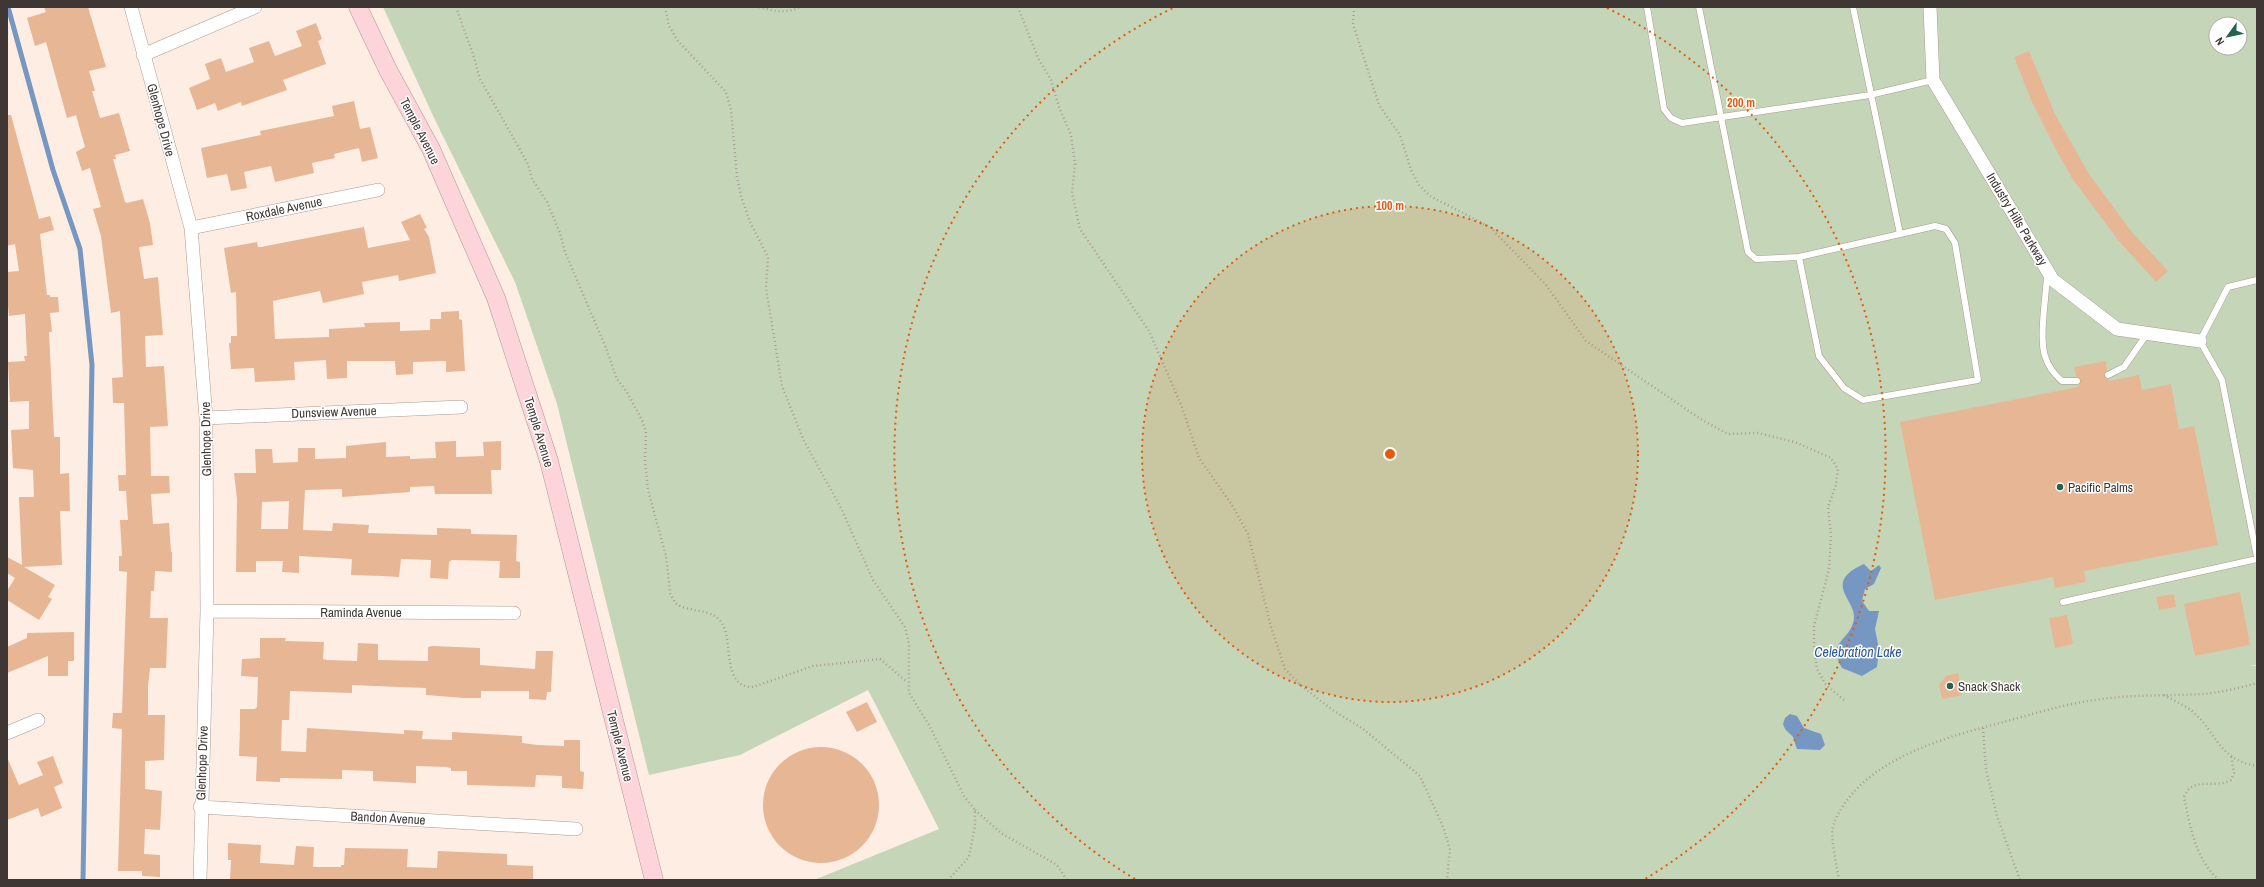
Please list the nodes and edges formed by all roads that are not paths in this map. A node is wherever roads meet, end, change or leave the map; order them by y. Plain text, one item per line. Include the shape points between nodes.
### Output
1 (131, 7) edge
2 (254, 7) edge
3 (358, 7) edge
4 (1647, 7) edge
5 (1699, 7) edge
6 (1853, 7) edge
7 (1930, 7) edge
8 (143, 55) junction
9 (1933, 80) junction
10 (1870, 95) junction
11 (1720, 116) junction
12 (378, 190) dead end
13 (191, 228) junction
14 (1900, 234) junction
15 (1799, 257) junction
16 (2048, 270) junction
17 (2257, 280) edge
18 (2147, 333) junction
19 (2200, 341) junction
20 (2108, 375) dead end
21 (2077, 381) dead end
22 (461, 407) dead end
23 (206, 418) junction
24 (2257, 558) edge
25 (2063, 602) dead end
26 (208, 611) junction
27 (514, 613) dead end
28 (38, 720) dead end
29 (7, 733) edge
30 (200, 807) junction
31 (576, 829) dead end
32 (200, 880) edge
33 (654, 880) edge

1 - 8 street, Glenhope Drive
2 - 8 street
3 - 33 main road, Temple Avenue via 388,70 431,149 496,298 549,461
4 - 11 lane via 1664,109 1672,118 1682,123
5 - 11 lane
6 - 10 lane
7 - 9 street, Industry Hills Parkway
8 - 13 street, Glenhope Drive
9 - 10 lane
9 - 16 street, Industry Hills Parkway
10 - 11 lane
10 - 14 lane
11 - 15 lane via 1748,252 1756,259
12 - 13 street, Roxdale Avenue
13 - 23 street, Glenhope Drive
14 - 15 lane
14 - 15 lane via 1935,226 1946,229 1955,243 1978,380 1863,400 1844,388 1819,356
16 - 18 street, Industry Hills Parkway via 2053,280 2117,329
16 - 21 lane via 2045,356 2055,375 2062,382
17 - 19 lane via 2228,286
18 - 19 street, Industry Hills Parkway
18 - 20 lane via 2124,367
19 - 24 lane via 2222,380
22 - 23 street, Dunsview Avenue
23 - 26 street, Glenhope Drive
24 - 25 lane
26 - 27 street, Raminda Avenue
26 - 30 street, Glenhope Drive
28 - 29 street
30 - 31 street, Bandon Avenue
30 - 32 street, Glenhope Drive

